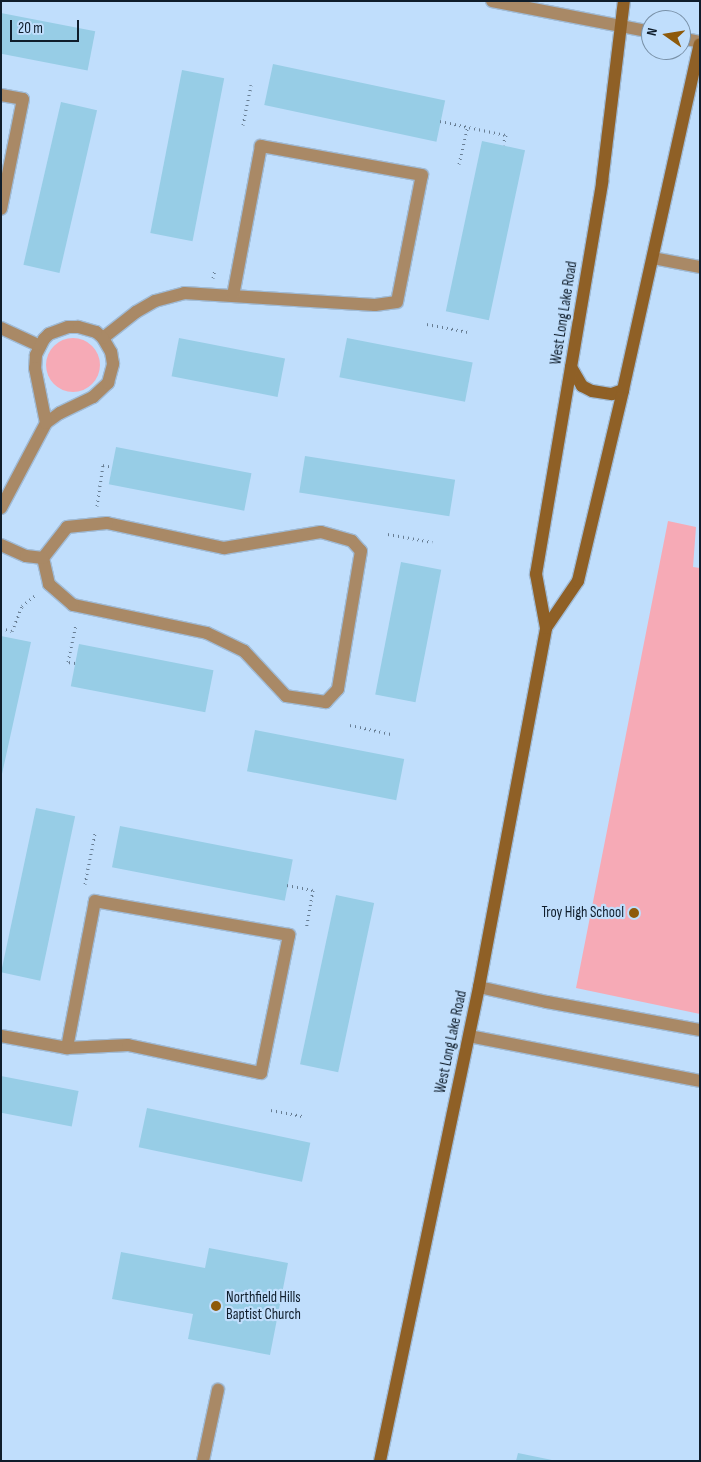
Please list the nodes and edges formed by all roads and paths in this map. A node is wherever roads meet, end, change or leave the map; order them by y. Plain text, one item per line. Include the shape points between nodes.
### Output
1 (492, 1) edge
2 (624, 1) edge
3 (622, 27) junction
4 (641, 30) edge
5 (700, 43) edge
6 (251, 86) dead end
7 (1, 95) edge
8 (440, 121) dead end
9 (244, 125) dead end
10 (467, 128) junction
11 (504, 145) dead end
12 (459, 164) dead end
13 (1, 209) edge
14 (653, 258) junction
15 (700, 267) edge
16 (234, 295) junction
17 (427, 324) dead end
18 (1, 328) edge
19 (468, 332) dead end
20 (104, 338) junction
21 (40, 346) junction
22 (571, 366) junction
23 (623, 390) junction
24 (46, 423) junction
25 (112, 467) dead end
26 (97, 506) dead end
27 (1, 508) edge
28 (388, 534) dead end
29 (432, 542) dead end
30 (1, 545) edge
31 (43, 558) junction
32 (22, 606) dead end
33 (76, 624) dead end
34 (1, 628) edge
35 (546, 628) junction
36 (75, 664) dead end
37 (350, 726) dead end
38 (391, 734) dead end
39 (95, 833) dead end
40 (85, 884) dead end
41 (287, 885) dead end
42 (305, 929) dead end
43 (479, 987) junction
44 (700, 1030) edge
45 (1, 1036) edge
46 (469, 1036) junction
47 (67, 1048) junction
48 (700, 1081) edge
49 (271, 1110) dead end
50 (302, 1116) dead end
51 (218, 1390) dead end
52 (203, 1461) edge
53 (380, 1461) edge

1 - 3 street
2 - 3 main road, West Long Lake Road
3 - 4 street
3 - 22 main road, West Long Lake Road via 602,182
5 - 14 main road, West Long Lake Road
6 - 9 path
7 - 13 street via 23,99
8 - 10 path
10 - 11 path via 506,135
10 - 12 path
14 - 15 street
14 - 23 main road, West Long Lake Road
16 - 16 street via 375,305 397,302 422,175 261,146
16 - 20 street via 184,293 155,301
17 - 19 path
18 - 21 street
20 - 21 street via 86,329 68,327 49,334
20 - 24 street via 113,364 108,383 93,397
21 - 24 street via 35,368
22 - 23 main road via 582,386 592,392 612,394
22 - 35 main road, West Long Lake Road via 536,574
23 - 35 main road, West Long Lake Road via 578,581
24 - 27 street
25 - 26 path via 103,465
28 - 29 path
30 - 31 street via 26,556
31 - 31 street via 66,527 107,523 224,548 321,532 352,541 361,551 338,689 326,702 286,696 244,651 208,633 73,605 49,584
32 - 34 path via 12,631
33 - 36 path via 68,662
35 - 43 main road, West Long Lake Road
37 - 38 path
39 - 40 path
41 - 42 path via 313,890
43 - 44 street
43 - 46 main road, West Long Lake Road
45 - 47 street
46 - 48 street
46 - 53 main road, West Long Lake Road
47 - 47 street via 128,1045 261,1073 289,935 95,901
49 - 50 path
51 - 52 street

